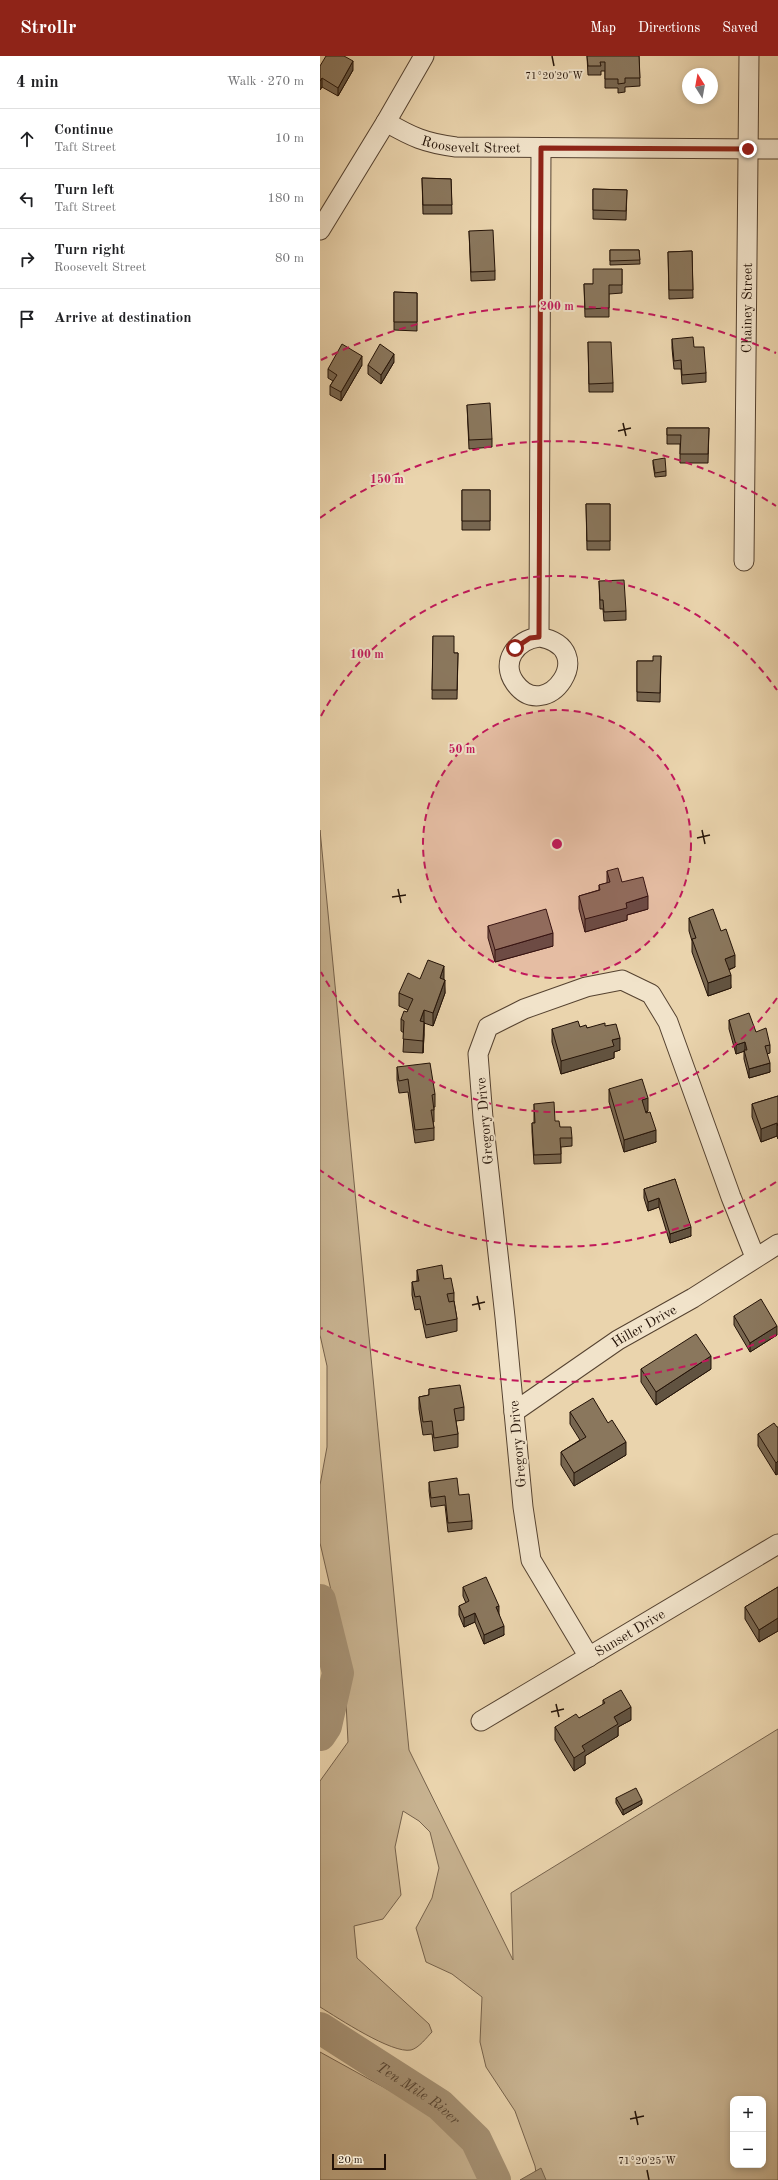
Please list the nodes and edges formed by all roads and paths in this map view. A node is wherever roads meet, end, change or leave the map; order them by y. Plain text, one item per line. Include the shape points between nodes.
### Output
1 (424, 56) edge
2 (749, 56) edge
3 (386, 122) junction
4 (541, 148) junction
5 (748, 149) junction
6 (778, 149) edge
7 (320, 230) edge
8 (744, 561) dead end
9 (539, 637) dead end
10 (778, 1244) edge
11 (755, 1257) junction
12 (514, 1412) junction
13 (778, 1544) edge
14 (589, 1657) junction
15 (481, 1721) dead end

1 - 3 street
2 - 5 street, Chainey Street
3 - 4 street, Roosevelt Street via 414,138 431,144 456,147
3 - 7 street
4 - 5 street, Roosevelt Street
4 - 9 street
5 - 6 street, Roosevelt Street
5 - 8 street, Chainey Street
10 - 11 street, Hiller Drive
11 - 12 street, Hiller Drive via 693,1298 618,1340
11 - 12 street, Gregory Drive via 668,1022 651,994 622,980 586,987 524,1009 488,1027 478,1054
12 - 14 street, Gregory Drive via 531,1560
13 - 14 street, Sunset Drive
14 - 15 street, Sunset Drive

